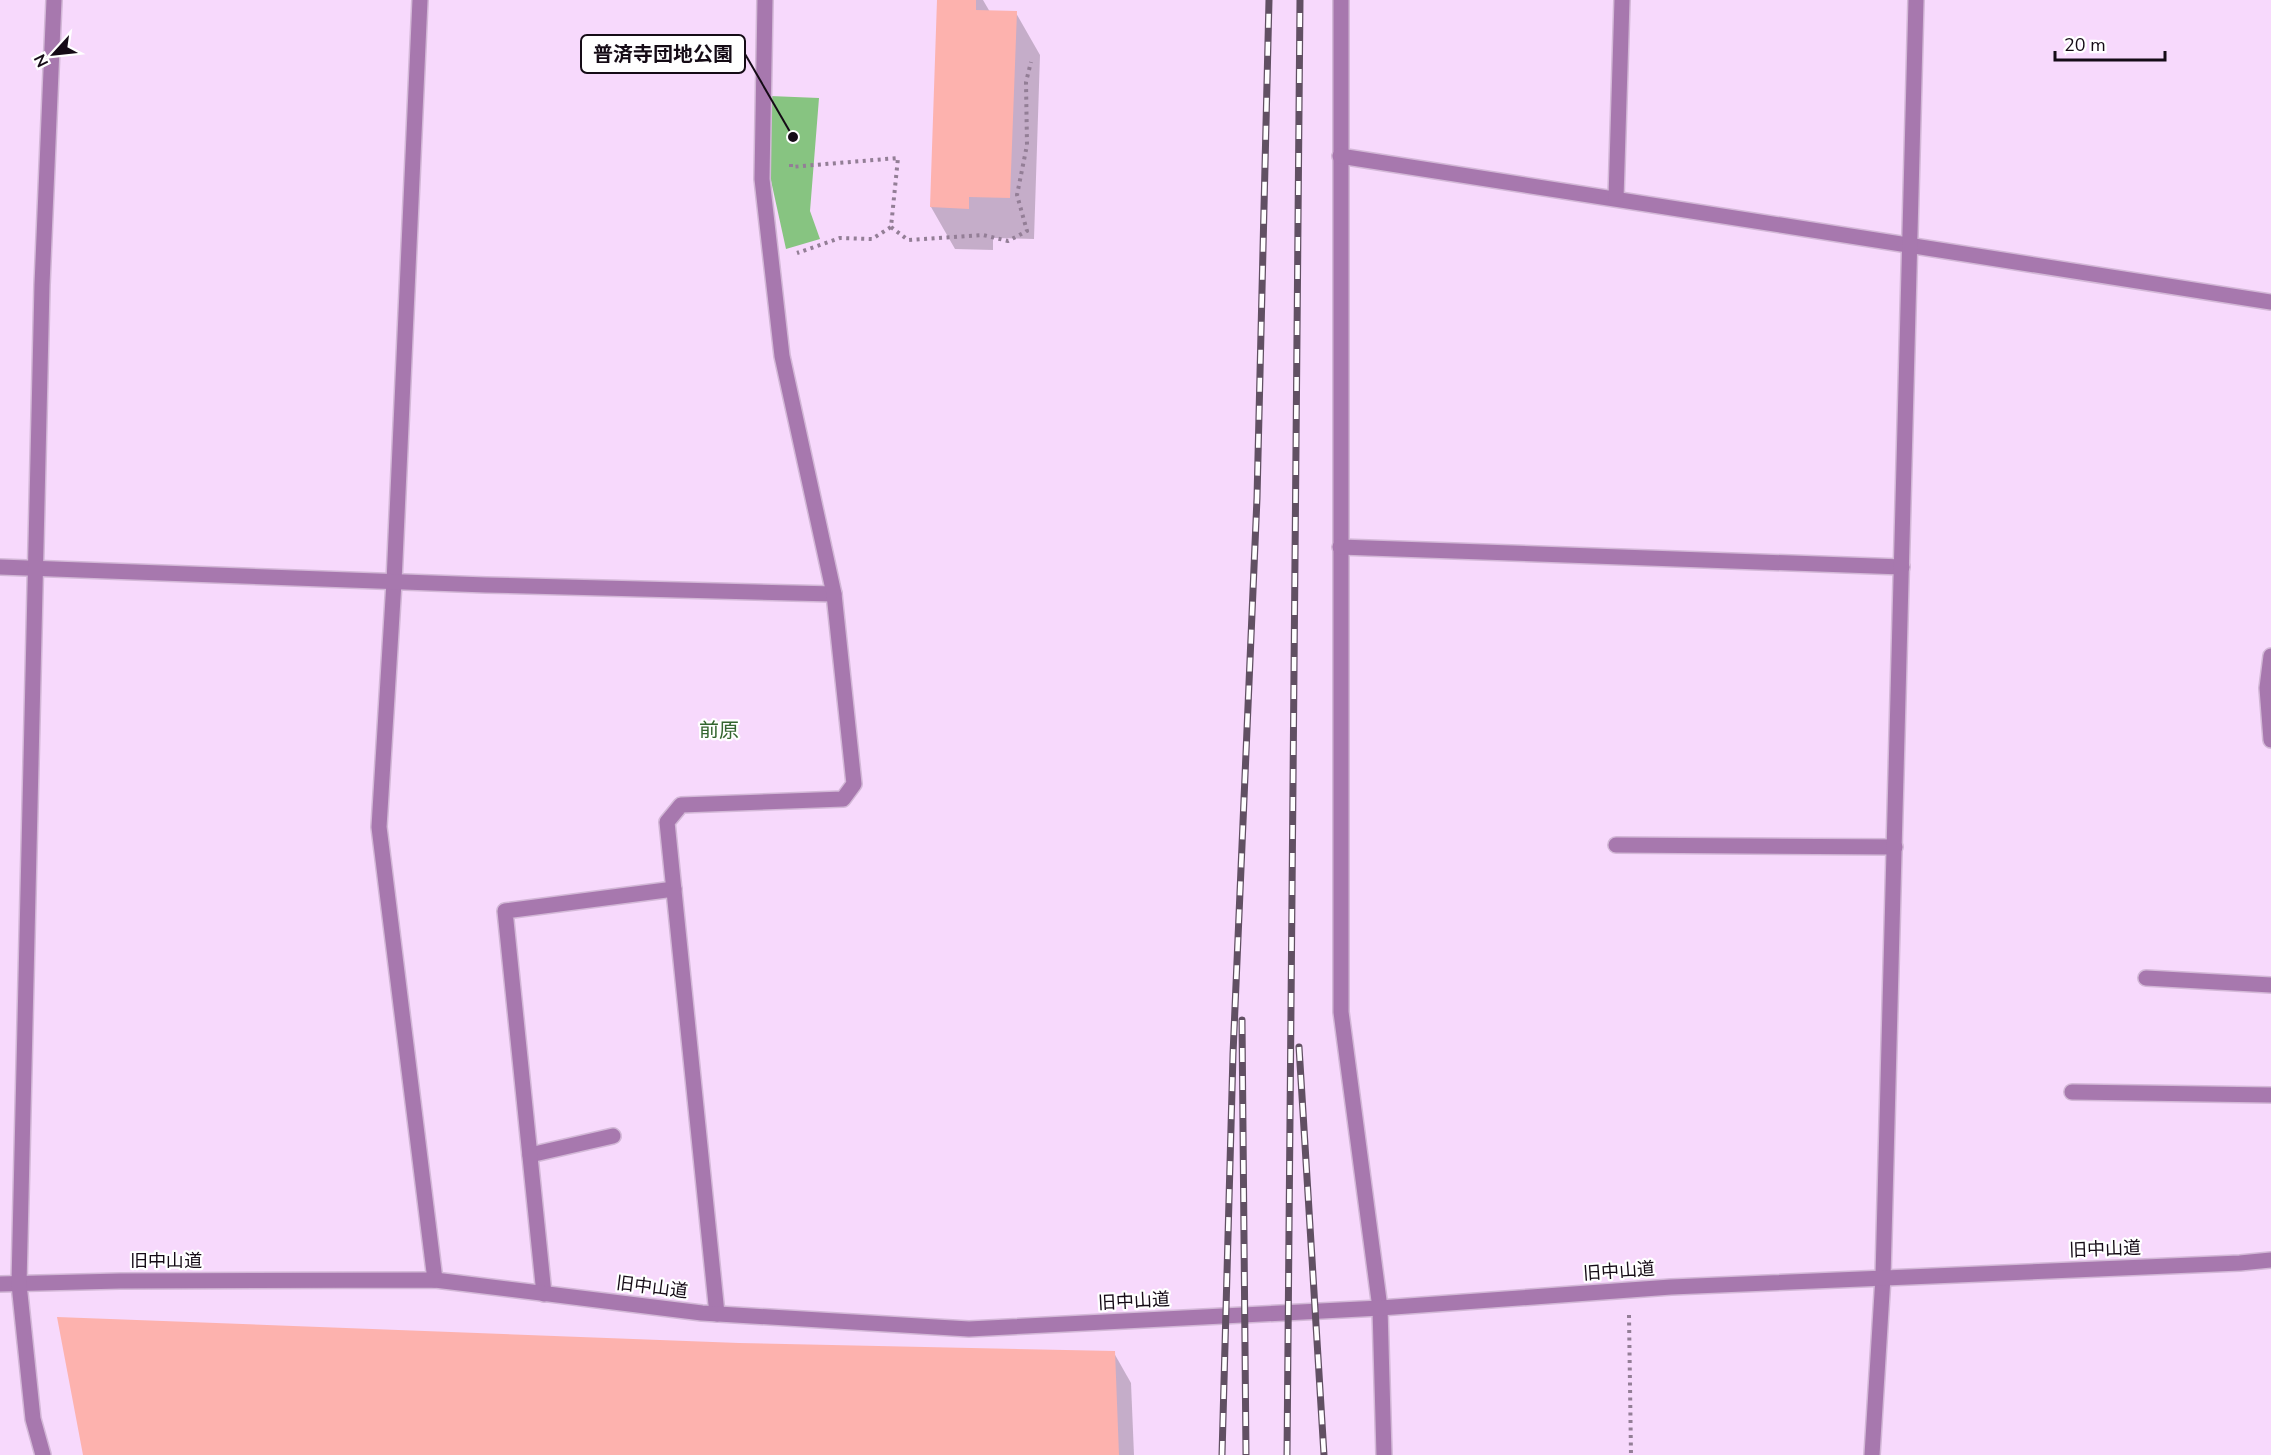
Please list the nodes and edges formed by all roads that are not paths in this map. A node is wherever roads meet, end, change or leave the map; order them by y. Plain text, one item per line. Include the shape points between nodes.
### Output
1 (54, 0) edge
2 (420, 0) edge
3 (765, 0) edge
4 (1341, 0) edge
5 (1622, 0) edge
6 (1916, 0) edge
7 (1340, 156) junction
8 (1616, 198) junction
9 (1910, 244) junction
10 (2271, 302) edge
11 (1340, 547) junction
12 (0, 567) edge
13 (1902, 567) junction
14 (36, 568) junction
15 (394, 582) junction
16 (834, 594) junction
17 (2271, 656) edge
18 (2271, 740) edge
19 (1616, 845) dead end
20 (1894, 848) junction
21 (674, 889) junction
22 (2146, 978) dead end
23 (2271, 985) edge
24 (2072, 1092) dead end
25 (2271, 1095) edge
26 (613, 1136) dead end
27 (530, 1155) junction
28 (2271, 1260) edge
29 (1883, 1277) junction
30 (435, 1280) junction
31 (0, 1284) edge
32 (19, 1284) junction
33 (544, 1293) junction
34 (1380, 1308) junction
35 (717, 1314) junction
36 (43, 1455) edge
37 (1384, 1455) edge
38 (1872, 1455) edge

1 - 14 street
2 - 15 street
3 - 16 street via 762,179 771,263 782,356
4 - 7 street
5 - 8 street
6 - 9 street
7 - 8 street
7 - 11 street
8 - 9 street
9 - 10 street
9 - 13 street
11 - 13 street
11 - 34 street via 1341,1012
12 - 14 street
13 - 20 street
14 - 15 street
14 - 32 street
15 - 16 street
15 - 30 street via 379,827
16 - 21 street via 854,784 843,799 681,805 667,822
17 - 18 street via 2267,688
19 - 20 street
20 - 29 street
21 - 27 street via 505,911
21 - 35 street
22 - 23 street
24 - 25 street
26 - 27 street
27 - 33 street
28 - 29 street, 旧中山道
29 - 34 street, 旧中山道
29 - 38 street
30 - 32 street, 旧中山道
30 - 33 street, 旧中山道
31 - 32 street, 旧中山道
32 - 36 street via 33,1419
33 - 35 street, 旧中山道
34 - 35 street, 旧中山道 via 969,1329
34 - 37 street

